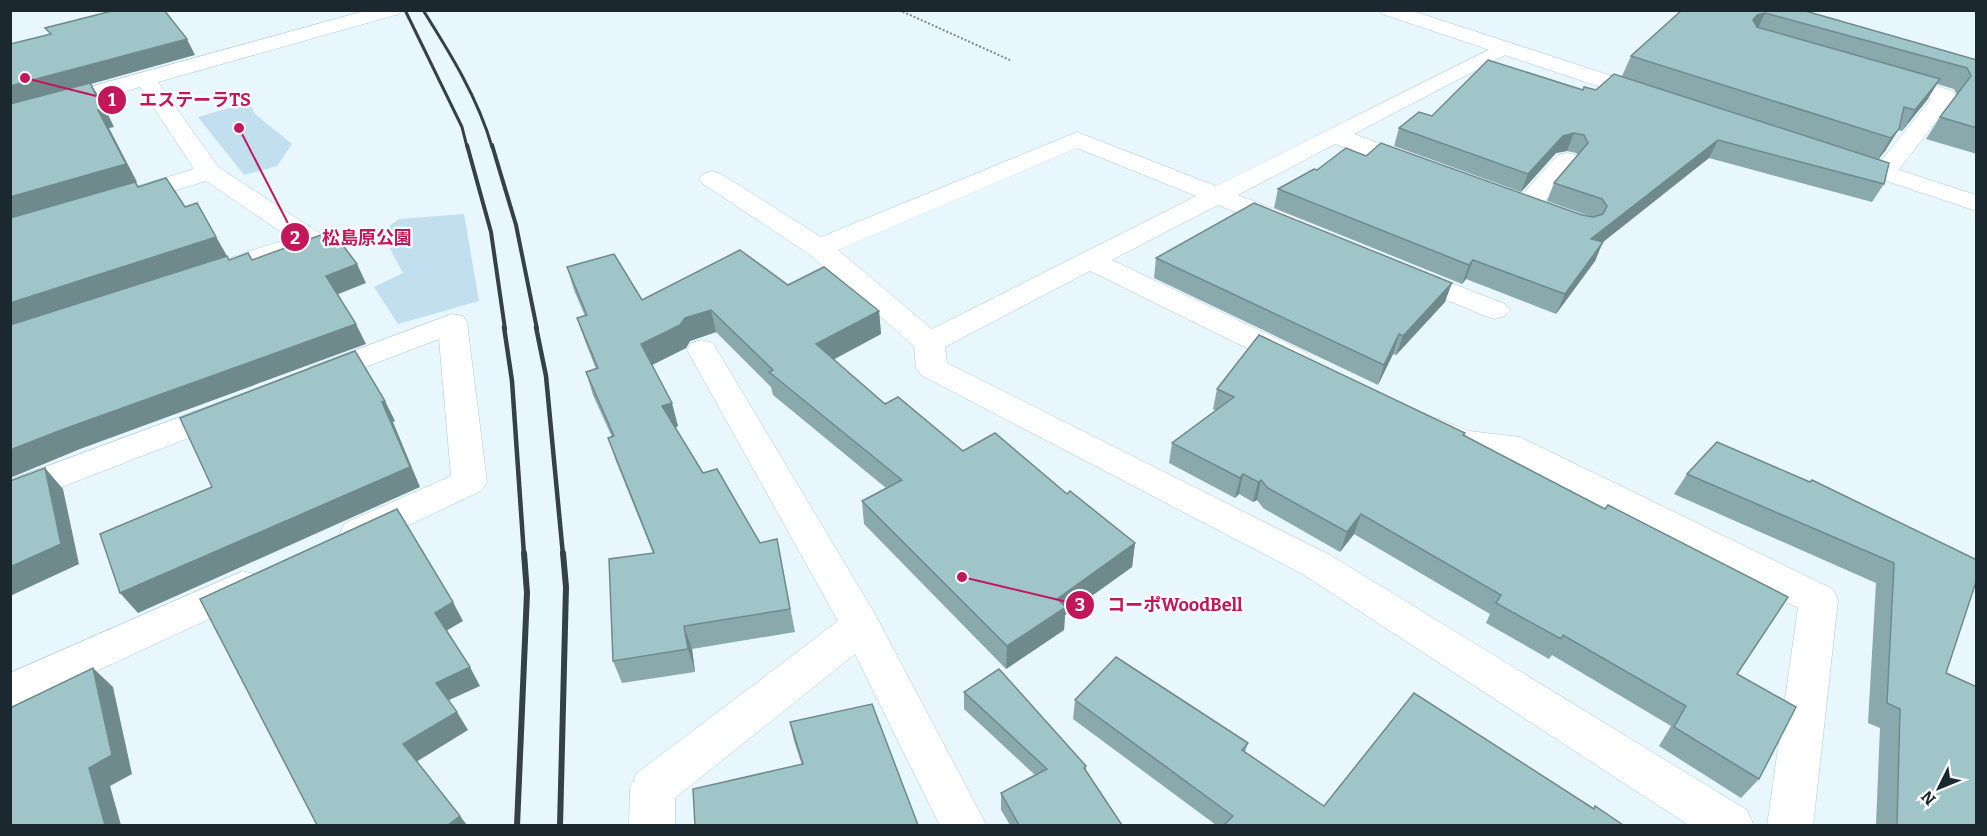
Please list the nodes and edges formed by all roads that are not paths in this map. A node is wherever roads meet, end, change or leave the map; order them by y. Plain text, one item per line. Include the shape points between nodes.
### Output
1 (392, 10) edge
2 (1389, 10) edge
3 (1504, 48) junction
4 (1867, 74) edge
5 (147, 80) junction
6 (1671, 103) edge
7 (10, 116) edge
8 (1333, 135) junction
9 (1828, 154) edge
10 (1567, 160) dead end
11 (209, 172) junction
12 (1884, 172) junction
13 (1441, 174) edge
14 (712, 179) dead end
15 (1218, 195) junction
16 (1977, 203) edge
17 (99, 205) edge
18 (1556, 215) edge
19 (1314, 235) edge
20 (819, 248) junction
21 (1089, 260) junction
22 (1389, 266) edge
23 (189, 281) edge
24 (1495, 310) dead end
25 (929, 343) junction
26 (702, 350) dead end
27 (1325, 374) edge
28 (287, 387) edge
29 (254, 400) edge
30 (1410, 416) edge
31 (10, 494) edge
32 (330, 546) edge
33 (267, 575) edge
34 (861, 626) junction
35 (10, 693) edge
36 (652, 825) edge
37 (964, 825) edge
38 (1731, 825) edge
39 (1790, 825) edge

1 - 5 street
2 - 3 street
3 - 6 street
3 - 8 street
4 - 12 street via 1946,96
5 - 7 street
5 - 11 street
8 - 13 street
8 - 15 street
9 - 12 street
10 - 18 street via 1516,201
11 - 17 street
11 - 23 street via 311,240
12 - 16 street
14 - 20 street
15 - 19 street
15 - 20 street via 1077,139
15 - 21 street
20 - 25 street
21 - 25 street
21 - 27 street
22 - 24 street
25 - 38 street via 932,368 1317,565
26 - 34 street
28 - 32 street via 452,323 469,482
29 - 31 street
30 - 39 street via 1464,442 1508,445 1819,600
33 - 35 street
34 - 36 street via 653,788
34 - 37 street

